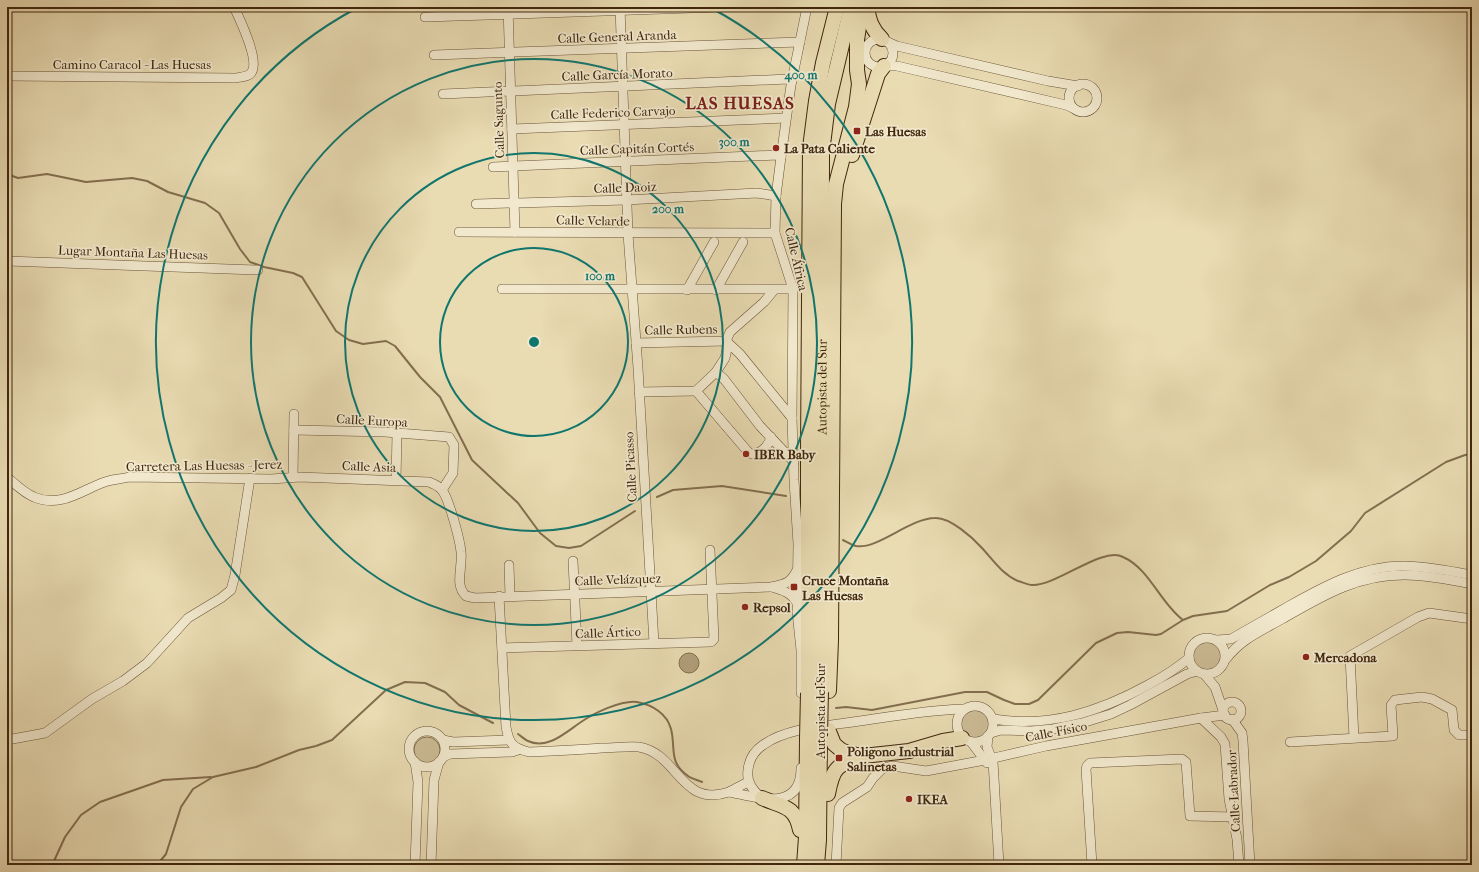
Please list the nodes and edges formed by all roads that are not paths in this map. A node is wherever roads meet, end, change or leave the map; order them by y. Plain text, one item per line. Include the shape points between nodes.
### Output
1 (234, 7) edge
2 (514, 7) edge
3 (721, 7) edge
4 (807, 7) edge
5 (837, 7) edge
6 (851, 7) edge
7 (862, 7) edge
8 (866, 7) edge
9 (620, 9) edge
10 (526, 10) edge
11 (508, 11) edge
12 (425, 17) dead end
13 (885, 41) junction
14 (800, 42) junction
15 (621, 49) junction
16 (508, 52) junction
17 (434, 55) dead end
18 (884, 66) junction
19 (7, 76) edge
20 (792, 81) junction
21 (1078, 86) junction
22 (622, 87) junction
23 (510, 91) junction
24 (443, 94) dead end
25 (1073, 108) junction
26 (786, 118) junction
27 (624, 124) junction
28 (512, 129) junction
29 (781, 157) junction
30 (625, 162) junction
31 (513, 166) junction
32 (493, 168) dead end
33 (776, 196) junction
34 (626, 200) junction
35 (514, 203) junction
36 (476, 204) dead end
37 (834, 204) junction
38 (459, 232) dead end
39 (515, 232) junction
40 (775, 233) junction
41 (628, 234) junction
42 (714, 242) dead end
43 (743, 242) dead end
44 (7, 261) edge
45 (258, 270) dead end
46 (502, 289) dead end
47 (794, 289) junction
48 (632, 290) junction
49 (687, 290) junction
50 (716, 290) junction
51 (774, 290) junction
52 (726, 341) junction
53 (636, 343) junction
54 (716, 372) junction
55 (696, 391) junction
56 (639, 392) junction
57 (294, 414) dead end
58 (792, 418) junction
59 (294, 430) junction
60 (397, 434) junction
61 (771, 437) junction
62 (766, 447) junction
63 (780, 448) junction
64 (808, 453) junction
65 (794, 462) junction
66 (7, 477) edge
67 (293, 477) junction
68 (250, 478) junction
69 (396, 480) junction
70 (442, 490) junction
71 (802, 521) junction
72 (798, 544) junction
73 (710, 550) dead end
74 (573, 561) dead end
75 (509, 565) dead end
76 (797, 570) junction
77 (1472, 575) edge
78 (1472, 584) edge
79 (771, 587) junction
80 (712, 588) junction
81 (651, 591) junction
82 (575, 594) junction
83 (499, 596) junction
84 (510, 596) junction
85 (797, 603) junction
86 (1472, 619) edge
87 (1217, 640) junction
88 (654, 643) junction
89 (577, 645) junction
90 (502, 650) junction
91 (801, 650) junction
92 (1189, 658) junction
93 (1226, 659) junction
94 (1221, 668) junction
95 (1200, 672) junction
96 (1217, 691) junction
97 (815, 692) junction
98 (1231, 702) junction
99 (963, 709) junction
100 (936, 710) junction
101 (1227, 715) junction
102 (1201, 718) junction
103 (993, 719) junction
104 (962, 732) junction
105 (990, 734) junction
106 (817, 735) junction
107 (1472, 735) edge
108 (1354, 738) junction
109 (7, 740) edge
110 (443, 740) junction
111 (508, 740) junction
112 (1290, 742) dead end
113 (518, 750) junction
114 (1007, 755) junction
115 (874, 756) junction
116 (441, 760) junction
117 (988, 760) junction
118 (415, 762) junction
119 (426, 767) junction
120 (994, 773) junction
121 (801, 774) junction
122 (434, 780) junction
123 (418, 782) junction
124 (748, 782) junction
125 (729, 792) junction
126 (828, 794) junction
127 (762, 798) junction
128 (1234, 817) junction
129 (800, 830) junction
130 (819, 840) junction
131 (415, 865) edge
132 (431, 865) edge
133 (797, 865) edge
134 (804, 865) edge
135 (817, 865) edge
136 (836, 865) edge
137 (999, 865) edge
138 (1092, 865) edge
139 (1239, 865) edge
140 (1250, 865) edge

1 - 19 street, Camino Caracol - Las Huesas via 246,32 254,64 254,70 250,74 235,78
2 - 11 street
3 - 9 street
4 - 14 street, Calle África
5 - 64 highway, Autopista del Sur via 823,63 810,148
6 - 97 highway, Autopista del Sur via 828,104 822,154
7 - 37 highway via 857,40 859,84 856,107 836,184
8 - 13 highway via 875,32
9 - 10 street
9 - 15 street, Calle Picasso
10 - 11 street
11 - 12 street
11 - 16 street, Calle Sagunto
13 - 18 street via 893,49 892,57
13 - 18 street via 873,41 866,52 871,64
13 - 21 street via 897,46
14 - 15 street, Calle General Aranda
14 - 20 street, Calle África
15 - 16 street, Calle General Aranda
15 - 22 street, Calle Picasso
16 - 17 street, Calle General Aranda
16 - 23 street, Calle Sagunto
18 - 25 street via 897,66
18 - 37 highway via 878,74
20 - 22 street, Calle García Morato via 788,79
20 - 26 street, Calle África
21 - 25 street via 1069,95
21 - 25 street via 1087,85 1091,88 1096,95 1096,104 1090,110 1081,112
22 - 23 street, Calle García Morato
22 - 27 street, Calle Picasso
23 - 24 street, Calle García Morato
23 - 28 street, Calle Sagunto
26 - 27 street, Calle Federico Carvajo
26 - 29 street, Calle África
27 - 28 street, Calle Federico Carvajo
27 - 30 street, Calle Picasso
28 - 31 street, Calle Sagunto
29 - 30 street, Calle Capitán Cortés
29 - 33 street, Calle África
30 - 31 street, Calle Capitán Cortés
30 - 34 street, Calle Picasso
31 - 32 street, Calle Capitán Cortés
31 - 35 street, Calle Sagunto
33 - 34 street, Calle Daoiz via 757,193
33 - 40 street, Calle África
34 - 35 street, Calle Daoiz
34 - 41 street, Calle Picasso
35 - 36 street, Calle Daoiz
35 - 39 street, Calle Sagunto
37 - 97 highway via 832,640
38 - 39 street, Calle Velarde
39 - 41 street, Calle Velarde
40 - 41 street, Calle Velarde
40 - 47 street, Calle África
41 - 48 street, Calle Picasso
42 - 49 street
43 - 50 street
44 - 45 street, Lugar Montaña Las Huesas
46 - 48 street
47 - 51 street
47 - 58 street, Calle África
48 - 49 street
48 - 53 street, Calle Picasso
49 - 50 street
50 - 51 street
51 - 52 street via 730,332
52 - 53 street, Calle Rubens
52 - 54 street via 725,358
52 - 58 street via 740,354
53 - 56 street, Calle Picasso
54 - 55 street
54 - 61 street
55 - 56 street
55 - 62 street via 749,453 753,455
56 - 81 street, Calle Picasso
57 - 59 street
58 - 65 street, Calle África
59 - 60 street, Calle Europa
59 - 67 street
60 - 69 street
60 - 70 street, Calle Europa via 450,437 454,445 453,473
61 - 62 street
61 - 63 street
62 - 63 street
63 - 65 street
64 - 71 highway
64 - 97 highway, Autopista del Sur
65 - 72 street, Calle África
66 - 68 street, Carretera Las Huesas - Jerez via 28,494 41,499 71,498 107,481 129,477
67 - 68 street, Carretera Las Huesas - Jerez
67 - 69 street, Calle Asia
68 - 109 street via 231,590 188,618 147,663 123,681 92,699 45,733
69 - 70 street, Calle Asia via 429,482
70 - 83 street, Calle Velázquez via 462,554 460,588 466,596 474,598
71 - 72 highway
71 - 91 highway
72 - 76 street, Calle África
73 - 80 street
74 - 82 street
75 - 84 street
76 - 79 street, Calle Velázquez via 792,580
76 - 85 street, Calle África
77 - 87 street via 1402,566 1375,569 1324,586 1231,639
78 - 93 street via 1406,574 1380,576 1353,583 1330,592 1250,637 1234,648
79 - 80 street, Calle Velázquez
79 - 85 street, Calle Velázquez via 788,593
80 - 81 street, Calle Velázquez
80 - 88 street, Calle Ártico via 712,642
81 - 82 street, Calle Velázquez
81 - 88 street, Calle Picasso
82 - 84 street, Calle Velázquez
82 - 89 street
83 - 84 street, Calle Velázquez
83 - 90 street
85 - 91 street, Calle África
86 - 108 street via 1429,613 1350,656
87 - 92 street via 1200,639 1191,647
87 - 93 street via 1222,645
88 - 89 street, Calle Ártico
89 - 90 street, Calle Ártico
90 - 111 street
91 - 97 street, Calle África
92 - 95 street
92 - 103 street via 1176,670 1126,697 1080,714 1029,723
93 - 94 street
94 - 95 street via 1212,674
94 - 96 street via 1217,678
95 - 96 street
95 - 105 street via 1187,674 1111,714 1082,723 1031,731 1001,730
96 - 98 street
96 - 101 street, Calle Labrador
97 - 106 highway, Autopista del Sur, bridge
98 - 101 street via 1226,705
98 - 101 street via 1238,705 1239,716
99 - 100 street
99 - 103 street via 981,706
99 - 104 street via 960,712
100 - 104 street via 947,713
100 - 124 street via 789,733 762,745 754,753 749,762
101 - 102 street, Calle Físico
101 - 140 street, Calle Labrador via 1242,734
102 - 114 street, Calle Físico
102 - 128 street via 1225,744
103 - 105 street
104 - 105 street via 981,741
104 - 115 highway via 909,751
104 - 117 street
105 - 117 street
106 - 115 highway via 850,754
106 - 121 street
106 - 126 highway
106 - 130 highway, Autopista del Sur
106 - 134 highway, Autopista del Sur
107 - 108 street via 1459,735 1454,730 1452,710 1432,698 1422,697 1395,700 1391,705 1393,736
108 - 112 street
110 - 111 street
110 - 116 street via 445,746
110 - 118 street via 433,732 426,731 415,736 409,747 409,753
111 - 113 street
113 - 116 street via 450,754
113 - 125 street via 529,752 639,747 657,754 690,788 698,792
114 - 117 street, Calle Físico
114 - 120 street
115 - 126 highway via 837,768 831,777
116 - 119 street
116 - 122 street
117 - 120 street
117 - 136 street, Calle Físico via 926,770 893,766 883,768 867,787 842,803 839,808
118 - 119 street
118 - 123 street
119 - 122 street
119 - 123 street
120 - 137 street
121 - 127 street via 796,788 786,797
121 - 129 highway
122 - 132 street
123 - 131 street
124 - 125 street
124 - 127 street
125 - 127 street
126 - 130 highway
127 - 129 highway via 790,809 798,821
128 - 138 street via 1190,816 1186,762 1182,759 1090,763 1086,769
128 - 139 street
129 - 133 highway
130 - 135 highway, Autopista del Sur

